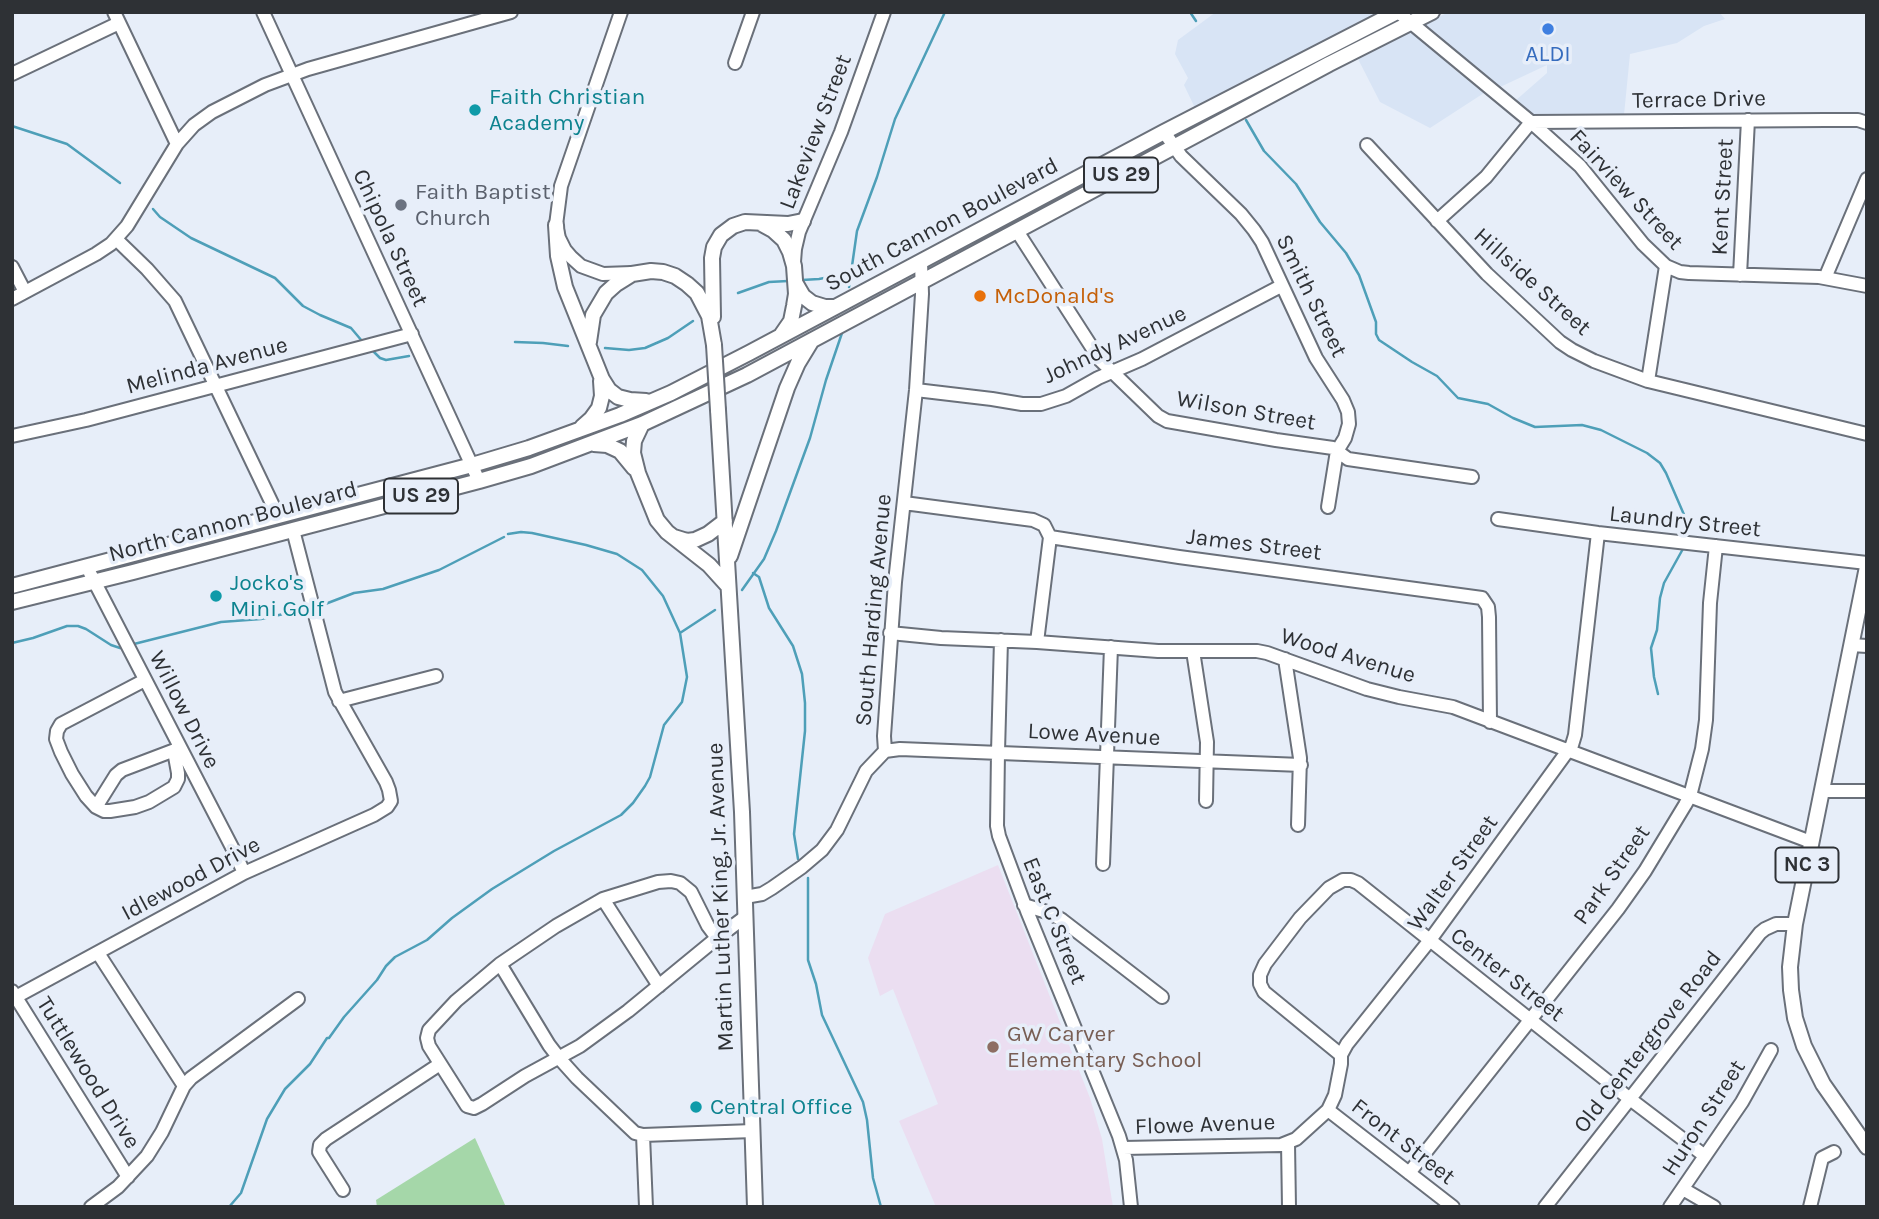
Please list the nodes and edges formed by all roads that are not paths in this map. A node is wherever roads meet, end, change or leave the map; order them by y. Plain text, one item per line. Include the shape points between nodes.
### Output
1 (262, 12) edge
2 (511, 12) edge
3 (621, 12) edge
4 (752, 12) edge
5 (884, 12) edge
6 (1398, 12) edge
7 (1432, 12) edge
8 (117, 18) edge
9 (1410, 23) junction
10 (735, 63) dead end
11 (12, 74) edge
12 (292, 75) junction
13 (1748, 120) junction
14 (1531, 122) junction
15 (1867, 124) edge
16 (1164, 132) junction
17 (177, 144) junction
18 (1367, 145) dead end
19 (1175, 146) junction
20 (1867, 179) edge
21 (751, 221) junction
22 (803, 221) junction
23 (1437, 221) junction
24 (556, 225) junction
25 (1017, 231) junction
26 (116, 239) junction
27 (921, 262) junction
28 (1666, 266) junction
29 (12, 267) edge
30 (640, 272) junction
31 (1740, 275) junction
32 (795, 276) junction
33 (1825, 278) junction
34 (921, 281) junction
35 (1281, 286) junction
36 (1867, 286) edge
37 (25, 292) junction
38 (12, 299) edge
39 (836, 307) junction
40 (412, 334) junction
41 (714, 340) junction
42 (813, 340) junction
43 (771, 342) junction
44 (591, 354) junction
45 (1112, 372) junction
46 (598, 373) junction
47 (1648, 381) junction
48 (215, 385) junction
49 (916, 390) junction
50 (656, 399) junction
51 (642, 424) junction
52 (1867, 434) edge
53 (567, 435) junction
54 (12, 436) edge
55 (592, 444) junction
56 (1337, 451) junction
57 (472, 465) junction
58 (638, 473) junction
59 (1472, 477) dead end
60 (480, 481) junction
61 (904, 503) junction
62 (1328, 507) dead end
63 (278, 516) junction
64 (1498, 519) dead end
65 (725, 521) junction
66 (293, 530) junction
67 (1598, 533) junction
68 (673, 536) junction
69 (1050, 537) junction
70 (1716, 546) junction
71 (1867, 565) edge
72 (87, 566) junction
73 (727, 568) junction
74 (94, 581) junction
75 (12, 586) edge
76 (729, 586) junction
77 (12, 602) edge
78 (890, 633) junction
79 (1001, 640) junction
80 (1037, 642) junction
81 (1851, 645) junction
82 (1867, 646) edge
83 (1111, 647) junction
84 (1193, 651) junction
85 (1285, 659) junction
86 (436, 677) dead end
87 (145, 680) junction
88 (339, 701) junction
89 (1490, 722) junction
90 (177, 749) junction
91 (1569, 750) junction
92 (885, 751) junction
93 (998, 752) junction
94 (1107, 757) junction
95 (1207, 762) junction
96 (1301, 765) junction
97 (1822, 791) junction
98 (1867, 791) edge
99 (1690, 796) junction
100 (1206, 801) dead end
101 (96, 807) junction
102 (1298, 825) dead end
103 (1811, 842) junction
104 (1102, 864) dead end
105 (244, 873) junction
106 (745, 897) junction
107 (603, 900) junction
108 (1024, 905) junction
109 (746, 917) junction
110 (1795, 924) junction
111 (717, 938) junction
112 (1430, 940) junction
113 (98, 953) junction
114 (500, 964) junction
115 (659, 986) junction
116 (13, 995) edge
117 (1162, 997) dead end
118 (298, 999) dead end
119 (1530, 1020) junction
120 (1771, 1050) dead end
121 (1340, 1055) junction
122 (559, 1058) junction
123 (440, 1064) junction
124 (184, 1086) junction
125 (1630, 1099) junction
126 (1328, 1110) junction
127 (753, 1131) junction
128 (643, 1135) junction
129 (1288, 1143) junction
130 (1867, 1147) edge
131 (1123, 1148) junction
132 (1834, 1152) dead end
133 (1705, 1156) junction
134 (1409, 1173) junction
135 (128, 1177) junction
136 (1683, 1189) junction
137 (343, 1190) dead end
138 (91, 1207) edge
139 (646, 1207) edge
140 (755, 1207) edge
141 (1130, 1207) edge
142 (1289, 1207) edge
143 (1453, 1207) edge
144 (1545, 1207) edge
145 (1670, 1207) edge
146 (1714, 1207) edge
147 (1810, 1207) edge

1 - 12 street, Chipola Street
2 - 12 street
3 - 24 street via 561,186
4 - 10 street
5 - 22 street, Lakeview Street
6 - 9 street, Fairview Street
6 - 16 main road, South Cannon Boulevard / US 29
7 - 9 main road, South Cannon Boulevard / US 29
8 - 11 street
8 - 17 street
9 - 14 street, Fairview Street
9 - 19 main road, South Cannon Boulevard / US 29
12 - 17 street via 212,112
12 - 40 street, Chipola Street
13 - 14 street, Terrace Drive
13 - 15 street, Terrace Drive via 1858,120
13 - 31 street, Kent Street
14 - 23 street via 1486,177
14 - 28 street, Fairview Street via 1580,166
16 - 19 street, Smith Street
16 - 27 main road, South Cannon Boulevard / US 29
17 - 26 street
18 - 23 street, Hillside Street
19 - 25 main road, South Cannon Boulevard / US 29
19 - 35 street, Smith Street via 1254,230
20 - 33 street
21 - 22 main road
21 - 32 main road via 766,225 782,238
21 - 41 main road via 727,230 714,247
22 - 32 street, Lakeview Street via 795,247
23 - 47 street, Hillside Street via 1560,342 1594,361
24 - 30 street via 566,251 585,268 609,275
24 - 44 main road via 562,275
25 - 34 main road, South Cannon Boulevard / US 29
25 - 45 street, Wilson Street via 1094,352
26 - 37 street
26 - 48 street via 175,301
27 - 34 street, South Harding Avenue
27 - 39 main road, South Cannon Boulevard / US 29
28 - 31 street, Fairview Street via 1680,272
28 - 47 street
29 - 37 street
30 - 41 main road via 667,273 689,285 706,307
30 - 44 main road via 613,286 598,303 590,327
31 - 33 street, Fairview Street
32 - 39 main road via 803,296 812,303
32 - 43 main road via 791,321
33 - 36 street, Fairview Street
34 - 42 main road, South Cannon Boulevard / US 29
34 - 49 street, South Harding Avenue
35 - 45 street, Johndy Avenue
35 - 56 street, Smith Street via 1315,358 1348,412 1349,424
37 - 38 street
39 - 43 main road, South Cannon Boulevard / US 29
40 - 48 street, Melinda Avenue
40 - 57 street, Chipola Street
41 - 65 main road, bridge
42 - 51 main road, North Cannon Boulevard / US 29
42 - 73 main road via 787,388
43 - 50 main road, South Cannon Boulevard / US 29
44 - 46 main road
45 - 49 street, Johndy Avenue via 1041,404
45 - 56 street, Wilson Street via 1158,416 1172,423
46 - 50 main road via 616,396 635,401
46 - 53 main road via 599,408 585,425
47 - 52 street, Hillside Street
48 - 54 street, Melinda Avenue
48 - 63 street
49 - 61 street, South Harding Avenue
50 - 53 main road, North Cannon Boulevard / US 29
51 - 55 main road, North Cannon Boulevard / US 29
51 - 58 main road via 633,446
53 - 57 main road, North Cannon Boulevard / US 29
55 - 58 main road via 620,451
55 - 60 main road, North Cannon Boulevard / US 29
56 - 59 street, Wilson Street via 1348,459
56 - 62 street, Smith Street
57 - 60 street, Chipola Street
57 - 63 main road, North Cannon Boulevard / US 29
58 - 68 main road via 657,520
60 - 66 main road, North Cannon Boulevard / US 29
61 - 69 street, James Street via 1033,520 1044,525
61 - 78 street, South Harding Avenue
63 - 72 main road, North Cannon Boulevard / US 29
64 - 67 street, Laundry Street
65 - 68 main road via 695,540
65 - 73 main road
66 - 74 main road, North Cannon Boulevard / US 29
66 - 88 street
67 - 70 street, Laundry Street
67 - 91 street, Walter Street via 1575,735
68 - 76 main road
69 - 80 street
69 - 89 street, James Street via 1482,598 1489,617
70 - 71 street, Laundry Street
70 - 99 street, Park Street via 1706,720
71 - 81 main road, NC 3
72 - 74 street, Willow Drive
72 - 75 main road, North Cannon Boulevard / US 29
73 - 76 main road, Martin Luther King, Jr. Avenue
74 - 77 main road, North Cannon Boulevard / US 29
74 - 87 street, Willow Drive
76 - 106 main road, Martin Luther King, Jr. Avenue
78 - 79 street, Wood Avenue
78 - 92 street, South Harding Avenue
79 - 80 street, Wood Avenue
79 - 93 street, East C Street
80 - 83 street, Wood Avenue
81 - 82 street
81 - 97 main road, NC 3
83 - 84 street, Wood Avenue
83 - 94 street
84 - 85 street, Wood Avenue via 1257,651
84 - 95 street
85 - 89 street, Wood Avenue via 1367,689 1453,707
85 - 96 street
86 - 88 street
87 - 90 street, Willow Drive
87 - 101 street via 67,720 57,731 56,739 72,774
88 - 105 street, Idlewood Drive via 386,782 391,801 374,815
89 - 91 street, Wood Avenue
90 - 101 street via 122,770
90 - 101 street via 174,787 135,807 104,811
90 - 105 street, Willow Drive
91 - 99 street, Wood Avenue
91 - 112 street, Walter Street
92 - 93 street, Lowe Avenue
92 - 106 street, South Harding Avenue via 866,771 837,830 821,850 772,888
93 - 94 street, Lowe Avenue
93 - 108 street, East C Street via 997,826
94 - 95 street, Lowe Avenue
94 - 104 street
95 - 96 street, Lowe Avenue
95 - 100 street
96 - 102 street
97 - 98 street
97 - 103 main road, NC 3
99 - 103 street, Wood Avenue
99 - 119 street, Park Street via 1618,909
103 - 110 main road, NC 3
105 - 113 street, Idlewood Drive
106 - 109 main road, Martin Luther King, Jr. Avenue
107 - 111 street via 657,883 680,883 691,892
107 - 114 street
107 - 115 street
108 - 117 street via 1062,920
108 - 131 street, East C Street
109 - 111 street
109 - 127 main road, Martin Luther King, Jr. Avenue
110 - 125 street, Old Centergrove Road via 1776,924 1760,933
110 - 130 main road, NC 3 via 1791,990 1801,1037 1823,1084
111 - 115 street
112 - 119 street, Center Street
112 - 121 street, Walter Street
112 - 121 street, Center Street via 1351,880 1329,888 1286,937 1265,964 1260,984 1272,1000
113 - 116 street, Idlewood Drive
113 - 124 street
114 - 122 street
114 - 123 street via 429,1030 429,1046
115 - 122 street
116 - 135 street, Tuttlewood Drive
118 - 124 street
119 - 125 street, Center Street
119 - 134 street, Park Street
120 - 133 street, Huron Street
121 - 126 street, Walter Street via 1335,1095
122 - 123 street via 474,1108 467,1106
122 - 128 street via 623,1124
123 - 137 street via 320,1145 319,1152
124 - 135 street via 162,1132
125 - 133 street, Center Street
125 - 144 street, Old Centergrove Road
126 - 129 street, Walter Street
126 - 134 street, Front Street
127 - 128 street
127 - 140 main road, Martin Luther King, Jr. Avenue
128 - 139 street
129 - 131 street, Flowe Avenue
129 - 142 street
131 - 141 street, East C Street
132 - 147 street via 1822,1158
133 - 136 street, Huron Street
134 - 143 street, Front Street
135 - 138 street
136 - 145 street, Huron Street
136 - 146 street

